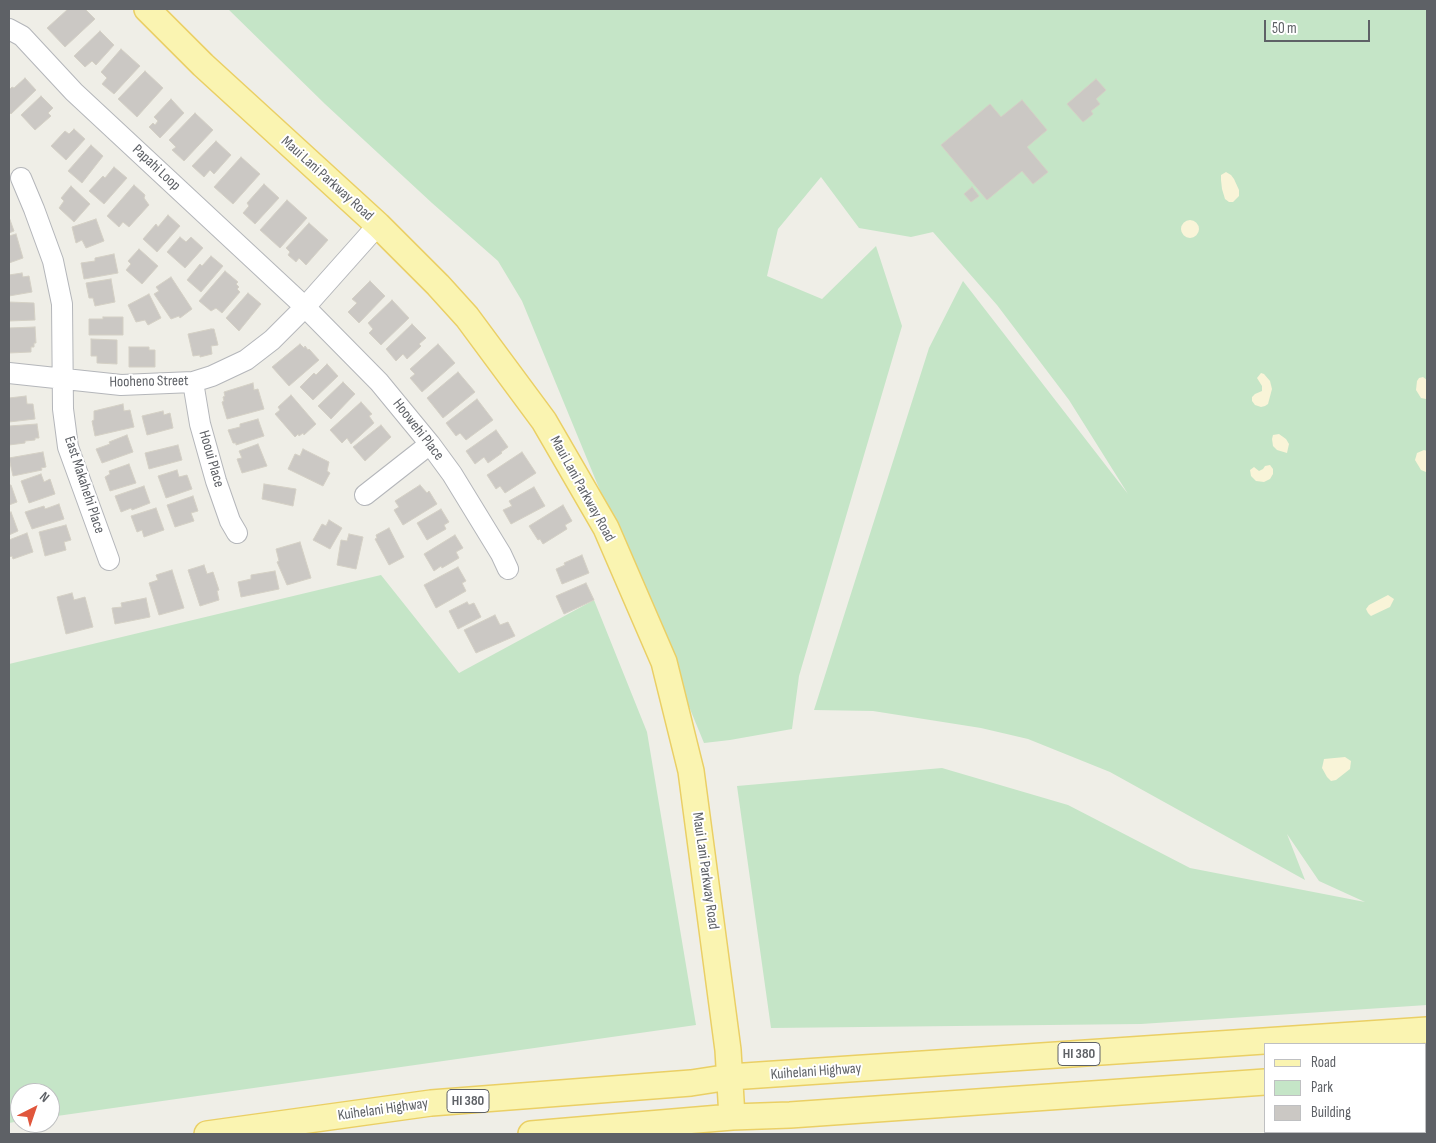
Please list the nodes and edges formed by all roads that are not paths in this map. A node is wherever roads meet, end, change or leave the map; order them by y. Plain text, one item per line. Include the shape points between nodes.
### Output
1 (147, 9) edge
2 (9, 29) edge
3 (21, 178) dead end
4 (378, 225) junction
5 (306, 307) junction
6 (9, 373) edge
7 (62, 379) junction
8 (193, 382) junction
9 (430, 444) junction
10 (365, 495) dead end
11 (238, 533) dead end
12 (109, 560) dead end
13 (508, 570) dead end
14 (1427, 1030) edge
15 (730, 1077) junction
16 (1264, 1082) edge
17 (732, 1117) junction
18 (207, 1134) edge
19 (531, 1134) edge

1 - 4 main road, Maui Lani Parkway Road via 203,65
2 - 5 street, Papahi Loop via 22,36 74,92
3 - 7 street, East Makahehi Place via 53,261 62,304
4 - 5 street, Hooheno Street
4 - 15 main road, Maui Lani Parkway Road via 467,317 544,421 606,528 664,662 692,771
5 - 8 street, Hooheno Street via 246,360
5 - 9 street, Hoowehi Place via 384,388
6 - 7 street, Hooheno Street
7 - 8 street, Hooheno Street via 121,385
7 - 12 street, East Makahehi Place via 68,447
8 - 11 street, Hooui Place via 200,424 216,481 230,521
9 - 10 street
9 - 13 street, Hoowehi Place via 452,474
14 - 15 main road, Kuihelani Highway / HI 380
15 - 17 main road, Maui Lani Parkway Road
15 - 18 main road, Kuihelani Highway / HI 380 via 691,1083 431,1103
16 - 17 main road
17 - 19 main road

